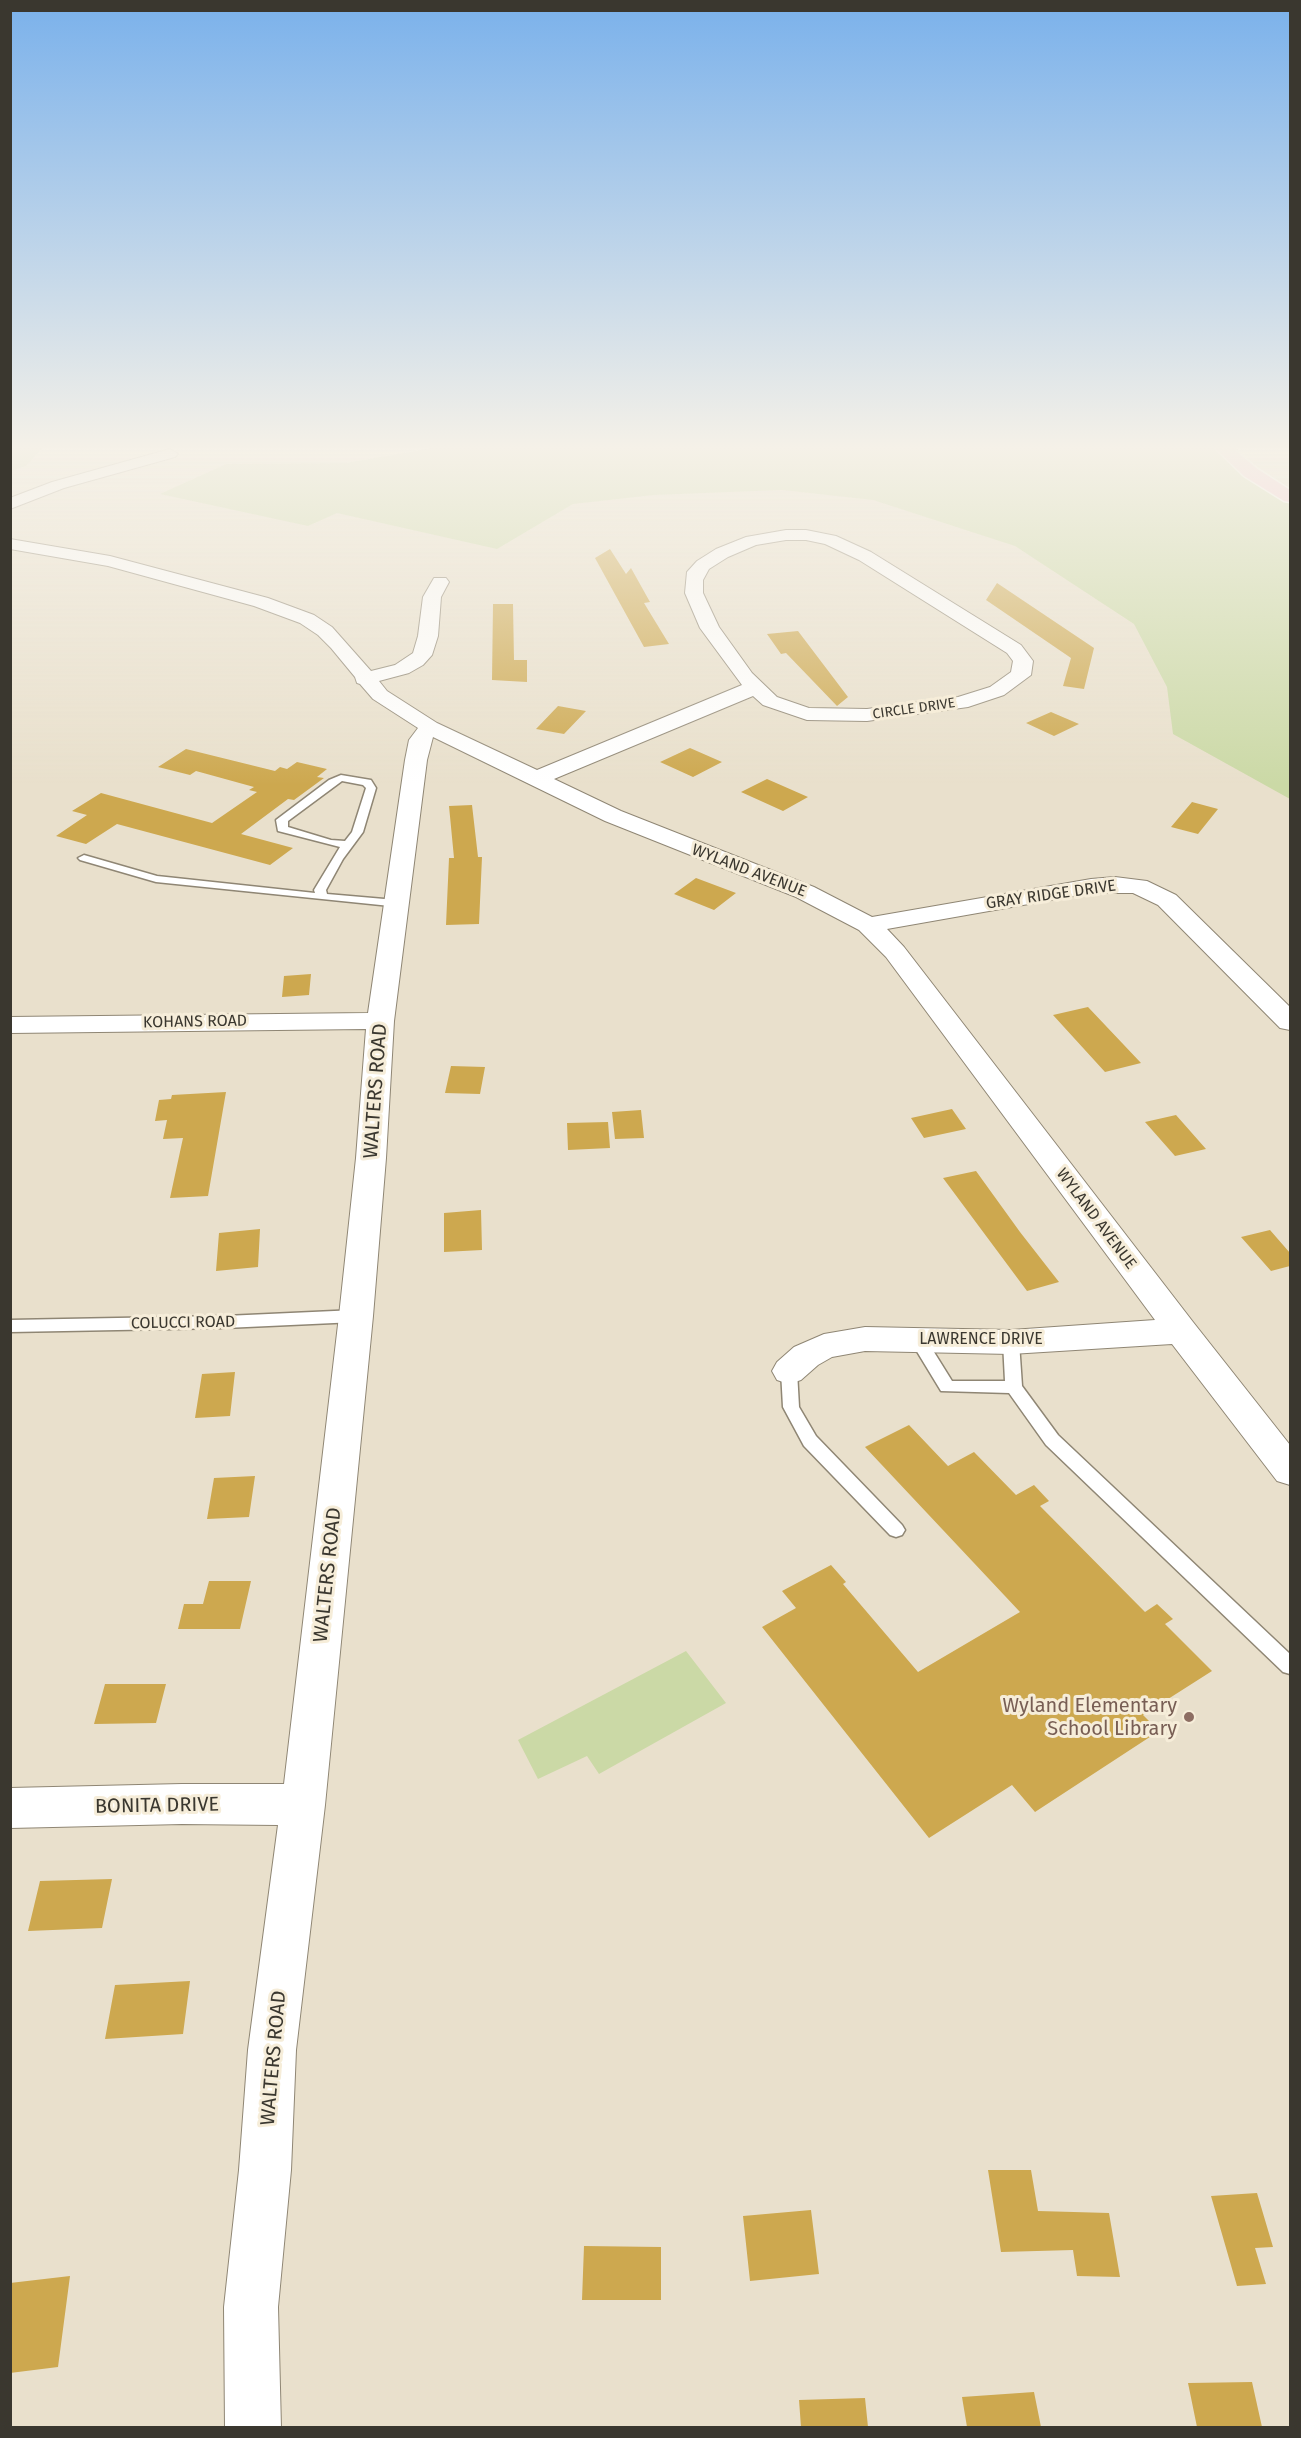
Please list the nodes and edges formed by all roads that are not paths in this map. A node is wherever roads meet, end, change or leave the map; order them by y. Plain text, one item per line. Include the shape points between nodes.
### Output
1 (91, 558) edge
2 (714, 558) edge
3 (867, 558) edge
4 (440, 582) dead end
5 (364, 679) junction
6 (754, 688) junction
7 (430, 727) junction
8 (535, 779) junction
9 (348, 845) junction
10 (84, 858) dead end
11 (322, 897) junction
12 (396, 904) junction
13 (868, 925) junction
14 (380, 1021) junction
15 (1290, 1022) edge
16 (10, 1025) edge
17 (356, 1316) junction
18 (10, 1326) edge
19 (1181, 1331) junction
20 (918, 1340) junction
21 (1011, 1342) junction
22 (789, 1371) joint
23 (1014, 1387) junction
24 (1290, 1471) edge
25 (896, 1530) dead end
26 (1290, 1666) edge
27 (303, 1805) junction
28 (10, 1808) edge
29 (253, 2427) edge

1 - 5 street, WYLAND AVENUE via 220,590 294,614 325,631
2 - 6 street, CIRCLE DRIVE via 696,572 694,593 710,628
3 - 6 street, CIRCLE DRIVE via 999,639 1021,657 1021,675 980,697 944,707 867,715 807,714 770,701
4 - 5 street via 432,597 422,654 402,669
5 - 7 street, WYLAND AVENUE via 380,695
6 - 8 street
7 - 8 street, WYLAND AVENUE
7 - 12 street, WALTERS ROAD via 418,750
8 - 13 street, WYLAND AVENUE via 664,838 815,896
9 - 9 lane via 364,815 371,788 367,782 341,778 282,820 282,829
9 - 11 lane via 320,890
10 - 11 lane via 156,879
11 - 12 lane
12 - 14 street, WALTERS ROAD
13 - 15 street, GRAY RIDGE DRIVE via 1091,886 1138,886 1167,900
13 - 19 street, WYLAND AVENUE via 902,960
14 - 16 street, KOHANS ROAD
14 - 17 street, WALTERS ROAD
17 - 18 lane, COLUCCI ROAD
17 - 27 street, WALTERS ROAD
19 - 21 street, LAWRENCE DRIVE
19 - 24 street, WYLAND AVENUE
20 - 21 street, LAWRENCE DRIVE
20 - 22 street, LAWRENCE DRIVE via 837,1342 806,1356
20 - 23 lane via 947,1387
21 - 23 lane
22 - 25 lane via 791,1407 810,1441
23 - 26 lane via 1052,1440
27 - 28 street, BONITA DRIVE
27 - 29 street, WALTERS ROAD via 272,2050 251,2307

